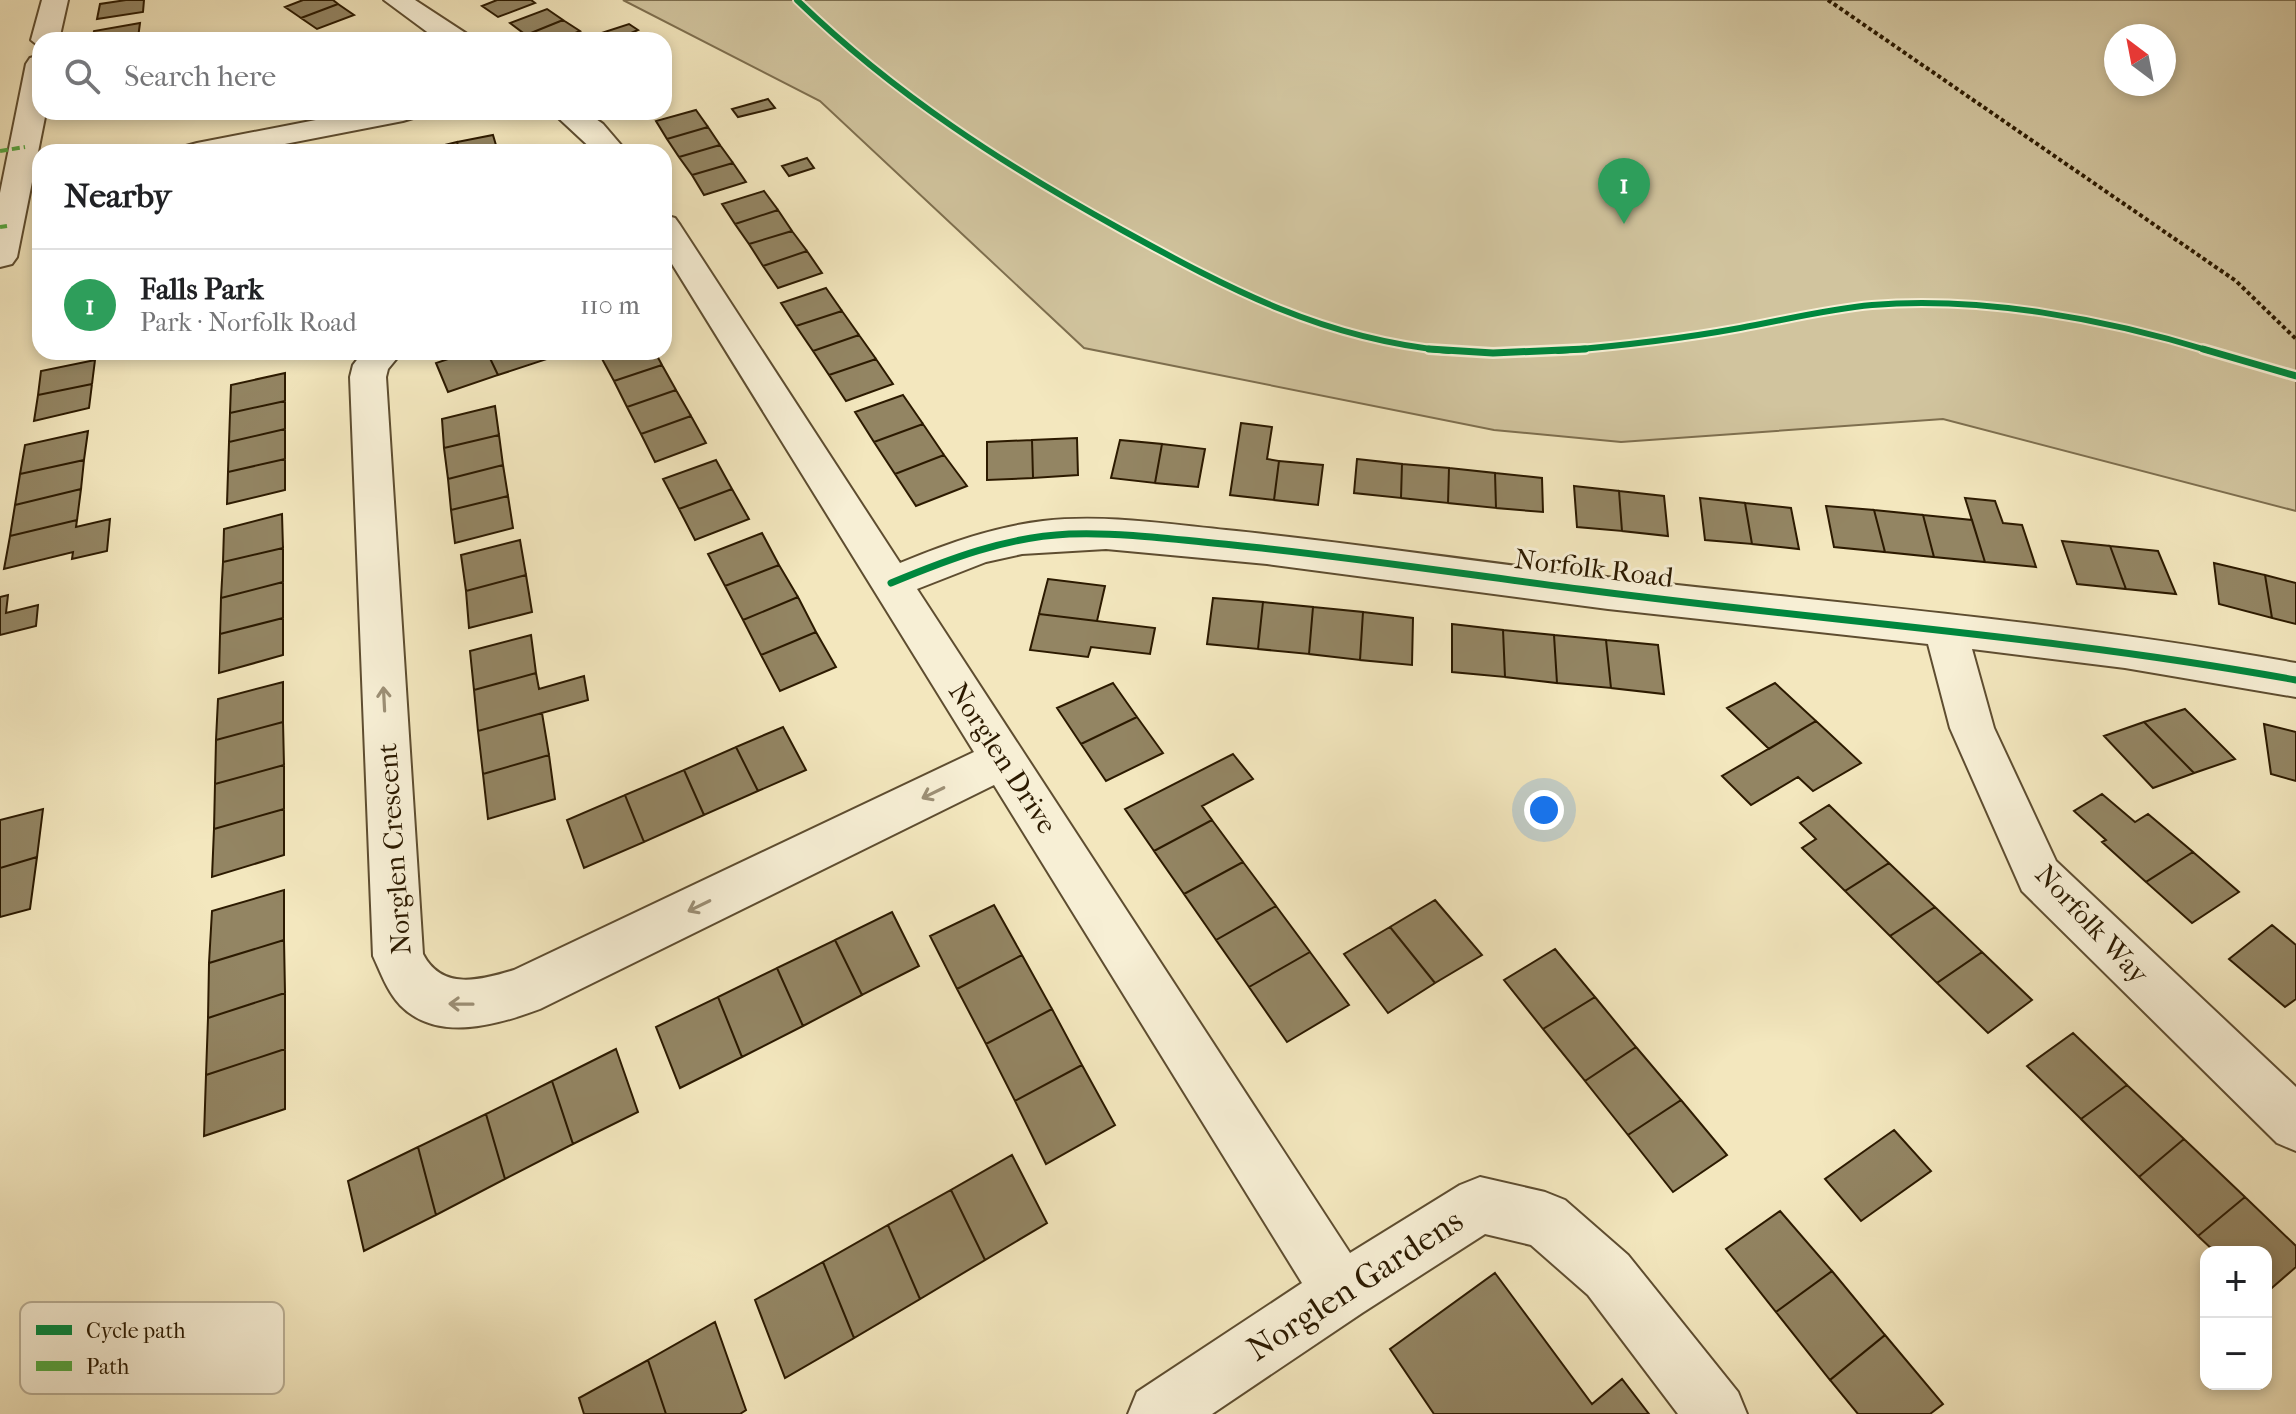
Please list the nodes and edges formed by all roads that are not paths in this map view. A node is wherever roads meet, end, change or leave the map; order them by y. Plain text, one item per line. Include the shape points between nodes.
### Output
1 (55, 0) edge
2 (397, 0) edge
3 (47, 32) edge
4 (445, 32) edge
5 (35, 120) edge
6 (362, 120) edge
7 (578, 120) edge
8 (33, 144) edge
9 (238, 144) edge
10 (605, 144) edge
11 (32, 150) edge
12 (29, 182) edge
13 (672, 246) edge
14 (0, 257) edge
15 (376, 360) edge
16 (891, 583) junction
17 (1946, 631) junction
18 (2296, 680) edge
19 (1003, 759) junction
20 (2296, 1124) edge
21 (1341, 1292) junction
22 (1159, 1414) edge
23 (1716, 1414) edge

1 - 3 street
2 - 4 street
5 - 8 street
6 - 9 street
7 - 10 street
11 - 12 street
12 - 14 street
13 - 16 street, Norglen Drive
19 -> 15 street, Norglen Crescent via 522,992 483,1004 450,1005 426,996 407,979 398,956 368,377
16 - 17 street, Norfolk Road via 972,549 1023,538 1130,536
16 - 19 street, Norglen Drive
17 - 18 street, Norfolk Road via 2196,660
17 - 20 street, Norfolk Way via 1972,728 2039,876
19 - 21 street, Norglen Drive
21 - 22 street, Norglen Gardens
21 - 23 street, Norglen Gardens via 1480,1205 1545,1220 1608,1275

